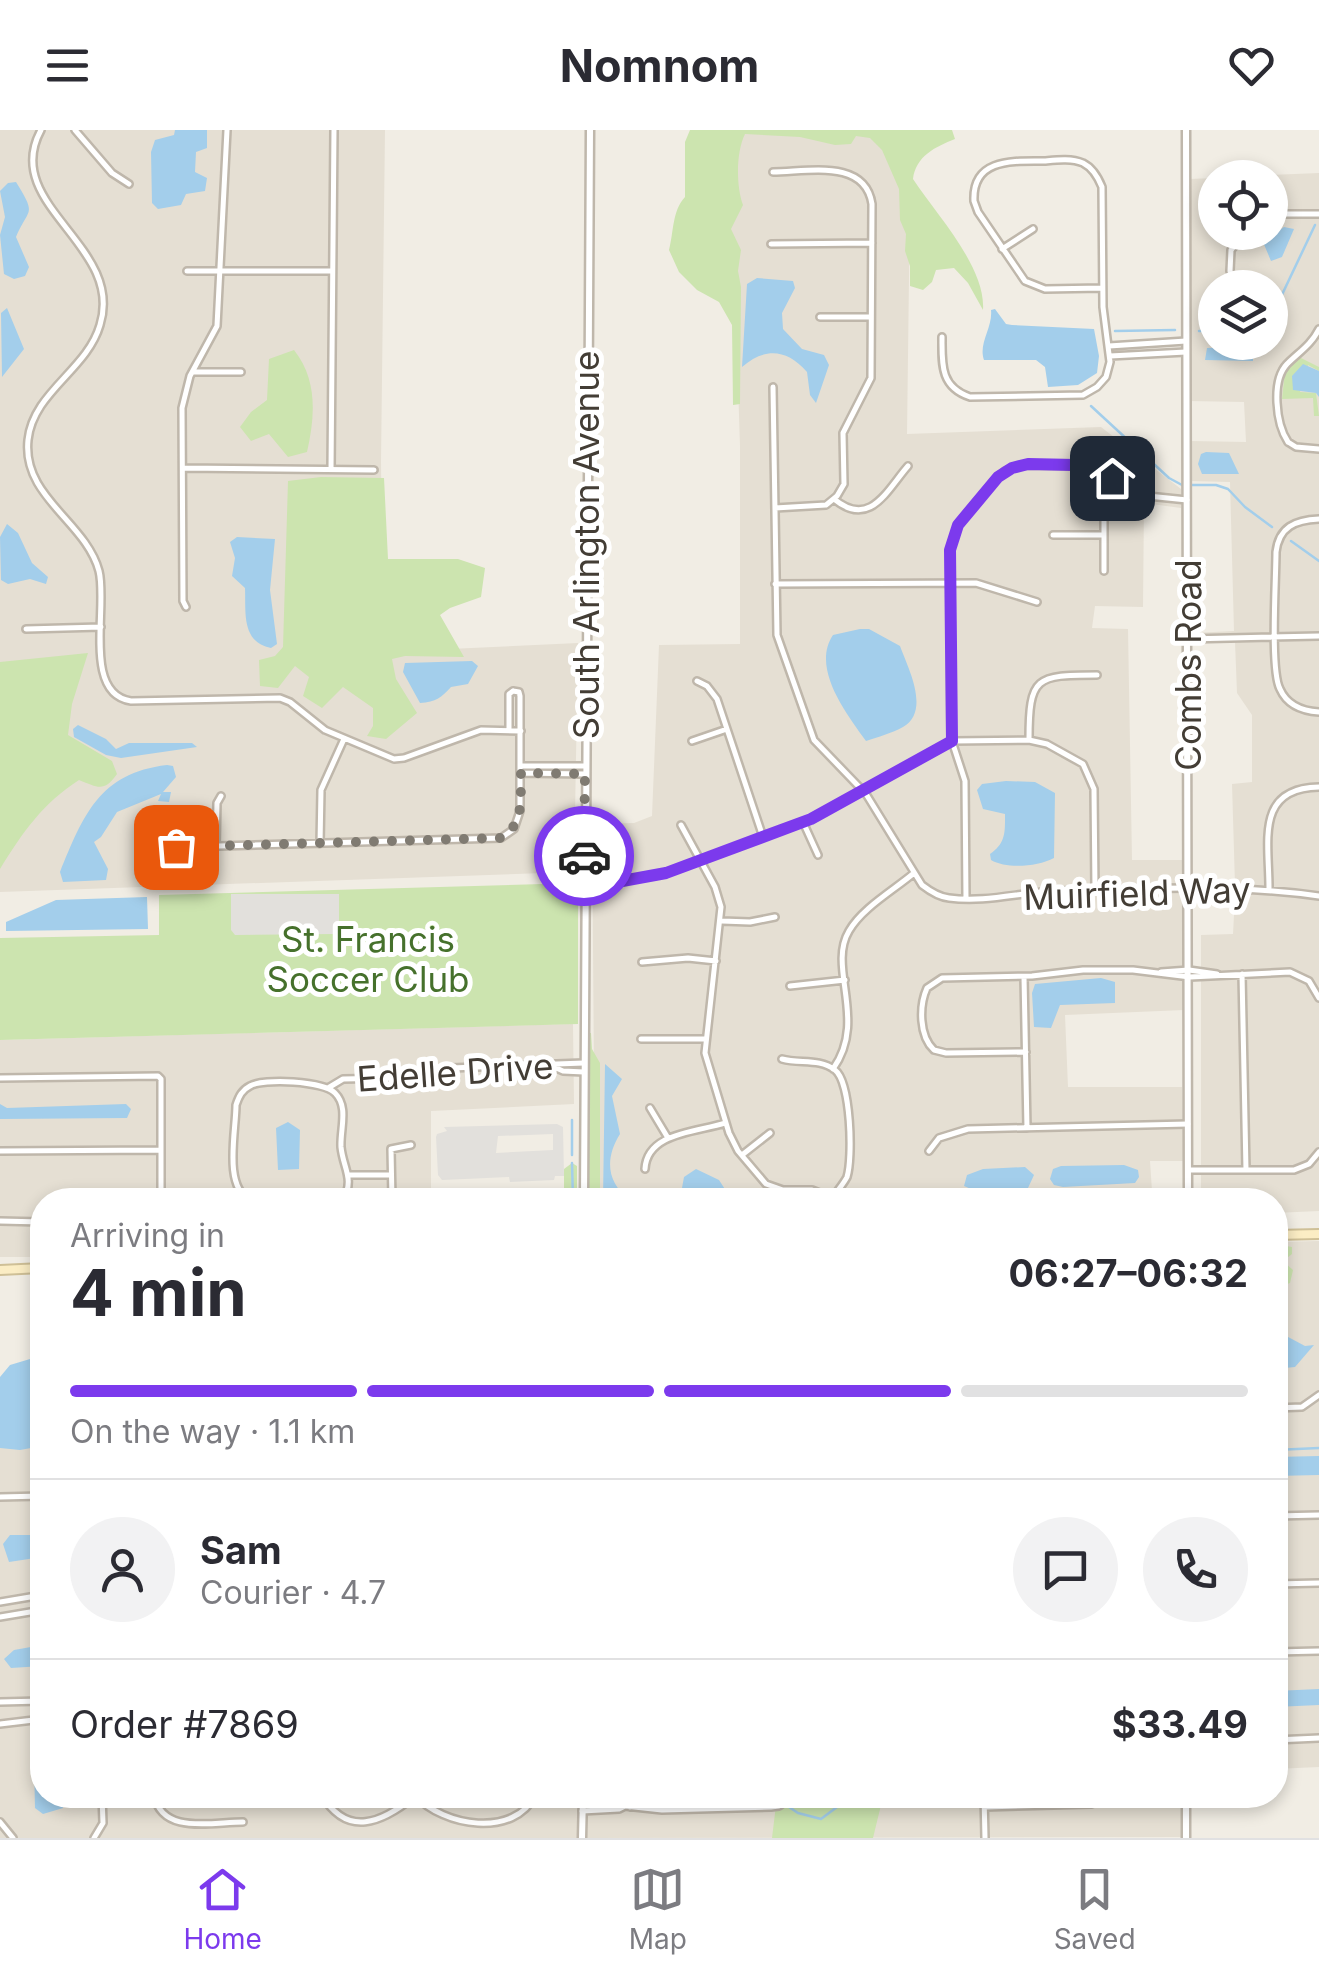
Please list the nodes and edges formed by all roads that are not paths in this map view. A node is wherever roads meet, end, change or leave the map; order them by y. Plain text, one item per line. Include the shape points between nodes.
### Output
1 (41, 130) edge
2 (75, 130) edge
3 (227, 130) edge
4 (334, 130) edge
5 (590, 130) edge
6 (1187, 130) edge
7 (773, 172) dead end
8 (129, 184) dead end
9 (1288, 214) edge
10 (1319, 214) edge
11 (1033, 229) dead end
12 (872, 243) junction
13 (770, 244) dead end
14 (1002, 249) junction
15 (186, 271) dead end
16 (220, 271) junction
17 (332, 271) junction
18 (1102, 288) junction
19 (820, 317) dead end
20 (872, 317) junction
21 (1319, 329) edge
22 (942, 336) dead end
23 (1186, 341) junction
24 (1108, 346) junction
25 (1186, 352) junction
26 (1110, 356) junction
27 (192, 372) junction
28 (241, 372) dead end
29 (773, 387) dead end
30 (1319, 449) edge
31 (908, 466) dead end
32 (183, 468) junction
33 (331, 470) junction
34 (374, 470) dead end
35 (1112, 478) junction
36 (1187, 496) junction
37 (834, 499) junction
38 (775, 508) junction
39 (1319, 519) edge
40 (1053, 535) dead end
41 (1104, 535) junction
42 (1104, 571) dead end
43 (775, 584) junction
44 (950, 584) junction
45 (1037, 602) dead end
46 (186, 607) dead end
47 (101, 627) junction
48 (26, 629) dead end
49 (1319, 636) edge
50 (1276, 637) junction
51 (1188, 638) junction
52 (1097, 675) dead end
53 (697, 681) dead end
54 (1319, 712) edge
55 (509, 728) junction
56 (726, 729) junction
57 (521, 730) junction
58 (344, 739) junction
59 (1030, 740) junction
60 (692, 741) dead end
61 (952, 741) junction
62 (521, 770) junction
63 (585, 770) junction
64 (1319, 787) edge
65 (863, 791) junction
66 (221, 796) dead end
67 (803, 822) junction
68 (681, 825) dead end
69 (763, 837) junction
70 (320, 844) junction
71 (216, 846) junction
72 (145, 848) dead end
73 (818, 855) dead end
74 (700, 860) junction
75 (914, 873) junction
76 (584, 874) junction
77 (619, 881) junction
78 (584, 888) junction
79 (1269, 888) junction
80 (1094, 890) junction
81 (1188, 890) junction
82 (1319, 896) edge
83 (966, 898) junction
84 (775, 917) dead end
85 (722, 921) junction
86 (716, 960) junction
87 (642, 962) dead end
88 (1190, 974) junction
89 (1242, 974) junction
90 (1024, 977) junction
91 (845, 980) junction
92 (790, 986) dead end
93 (1317, 987) edge
94 (1319, 998) edge
95 (641, 1039) dead end
96 (706, 1039) junction
97 (1026, 1052) junction
98 (782, 1060) dead end
99 (584, 1068) junction
100 (833, 1069) junction
101 (0, 1078) edge
102 (328, 1088) junction
103 (650, 1108) dead end
104 (726, 1123) junction
105 (1188, 1124) junction
106 (1028, 1128) junction
107 (770, 1133) dead end
108 (668, 1138) junction
109 (411, 1145) dead end
110 (160, 1150) junction
111 (929, 1150) dead end
112 (0, 1151) edge
113 (1319, 1152) edge
114 (742, 1155) junction
115 (645, 1169) dead end
116 (1188, 1170) junction
117 (1246, 1170) junction
118 (391, 1175) junction
119 (350, 1176) junction
120 (161, 1188) edge
121 (237, 1188) edge
122 (349, 1188) edge
123 (392, 1188) edge
124 (584, 1188) edge
125 (772, 1188) edge
126 (840, 1188) edge
127 (1188, 1188) edge
128 (0, 1220) edge
129 (30, 1221) edge
130 (1319, 1234) edge
131 (1288, 1235) edge
132 (30, 1269) edge
133 (0, 1270) edge
134 (1319, 1395) edge
135 (1288, 1408) edge
136 (30, 1496) edge
137 (0, 1497) edge
138 (1319, 1515) edge
139 (1288, 1516) edge
140 (1288, 1584) edge
141 (1319, 1584) edge
142 (30, 1597) edge
143 (0, 1602) edge
144 (30, 1612) edge
145 (0, 1617) edge
146 (1319, 1651) edge
147 (1288, 1652) edge
148 (30, 1701) edge
149 (0, 1702) edge
150 (30, 1721) edge
151 (0, 1724) edge
152 (1319, 1738) edge
153 (1288, 1739) edge
154 (102, 1808) edge
155 (160, 1808) edge
156 (331, 1808) edge
157 (400, 1808) edge
158 (431, 1808) edge
159 (528, 1808) edge
160 (582, 1808) edge
161 (644, 1808) edge
162 (697, 1808) edge
163 (986, 1808) edge
164 (1186, 1808) edge
165 (242, 1822) dead end
166 (1, 1826) edge
167 (13, 1838) edge
168 (94, 1838) edge
169 (582, 1838) edge
170 (985, 1838) edge
171 (1186, 1838) edge

1 - 47 street via 28,156 31,185 93,267 103,311 92,344 36,414 28,454 37,485 96,562
2 - 8 street
3 - 16 street
4 - 17 street
5 - 63 street, South Arlington Avenue
6 - 23 street, Combs Road
7 - 12 street via 857,177 872,199
9 - 10 street
11 - 14 street
12 - 13 street
12 - 20 street
14 - 18 street via 1034,286
14 - 18 street via 974,200 976,182 988,167 1006,161 1070,160 1090,168 1102,187
15 - 16 street
16 - 17 street
16 - 27 street via 217,326
17 - 33 street
18 - 24 street
19 - 20 street
20 - 37 street via 870,384 843,433 845,479
21 - 30 street via 1279,380 1285,445
22 - 26 street via 944,378 963,395 1082,394 1103,381
23 - 24 street
23 - 25 street, Combs Road
24 - 26 street
25 - 26 street
25 - 36 street, Combs Road
27 - 28 street
27 - 32 street via 182,408
29 - 38 street
31 - 37 street via 871,508 851,509
32 - 33 street
32 - 46 street
33 - 34 street
35 - 36 street via 1154,498
35 - 41 street
35 - 44 street via 1075,465 1016,466 998,477 955,530
36 - 51 street, Combs Road
37 - 38 street via 812,508
38 - 43 street
39 - 50 street via 1291,524 1278,538
40 - 41 street
41 - 42 street
43 - 44 street
43 - 65 street via 776,631 812,736
44 - 45 street via 988,585
44 - 61 street
47 - 48 street
47 - 58 street via 108,688 123,700 280,698
49 - 50 street
50 - 51 street
50 - 54 street via 1281,692 1299,708
51 - 81 street, Combs Road
52 - 59 street via 1040,682 1030,702
53 - 56 street via 715,696
55 - 57 street
55 - 57 street via 513,691 520,696
55 - 58 street via 481,730 394,759
56 - 60 street
56 - 69 street
57 - 62 street
58 - 70 street via 321,790
59 - 61 street
59 - 80 street via 1062,750 1091,776
61 - 65 street
61 - 83 street via 965,781
62 - 63 street
62 - 70 street via 520,811 514,830 501,838
63 - 76 street, South Arlington Avenue
64 - 79 street via 1289,792 1272,810
65 - 67 street
65 - 75 street
66 - 71 street
67 - 69 street
67 - 73 street
68 - 74 street
69 - 74 street
70 - 71 street
71 - 72 street
74 - 77 street
74 - 85 street
75 - 83 street, Muirfield Way via 929,891
75 - 91 street via 849,930
76 - 77 street
76 - 78 street, South Arlington Avenue
77 - 78 street
78 - 99 street, South Arlington Avenue
79 - 81 street, Muirfield Way
79 - 82 street, Muirfield Way
80 - 81 street, Muirfield Way
80 - 83 street, Muirfield Way
81 - 88 street, Combs Road
84 - 85 street
85 - 86 street
86 - 87 street
86 - 96 street
88 - 89 street
88 - 90 street via 1083,970
88 - 105 street, Combs Road
89 - 93 street via 1294,973
89 - 117 street
90 - 97 street
90 - 97 street via 942,978 923,1000 929,1046 946,1054
91 - 92 street
91 - 100 street via 848,1041
93 - 94 street
95 - 96 street
96 - 104 street via 707,1068
97 - 106 street
98 - 100 street
99 - 102 street, Edelle Drive via 451,1068 343,1080
99 - 124 street, South Arlington Avenue
100 - 126 street via 846,1088 849,1163
101 - 110 street via 154,1074 160,1080
102 - 119 street via 340,1102
102 - 121 street, Edelle Drive via 262,1083 239,1096
103 - 108 street
104 - 108 street
104 - 114 street
105 - 106 street
105 - 116 street, Combs Road
106 - 111 street via 968,1129 939,1138
107 - 114 street
108 - 115 street via 646,1158
109 - 118 street via 391,1149
110 - 112 street
110 - 120 street
113 - 117 street via 1294,1170
114 - 125 street
116 - 117 street
116 - 127 street, Combs Road
118 - 119 street
118 - 123 street
119 - 122 street
128 - 129 street
130 - 131 main road
132 - 133 main road
134 - 135 street
136 - 137 street
138 - 139 street
140 - 141 street
142 - 143 street
144 - 145 street
146 - 147 street
148 - 149 street
150 - 151 street
152 - 153 street
154 - 168 street
155 - 165 street via 180,1823
156 - 157 street via 339,1820 361,1827 381,1823
158 - 159 street via 475,1824 512,1820
160 - 169 street
161 - 162 street
163 - 170 street
164 - 171 street
166 - 167 street

